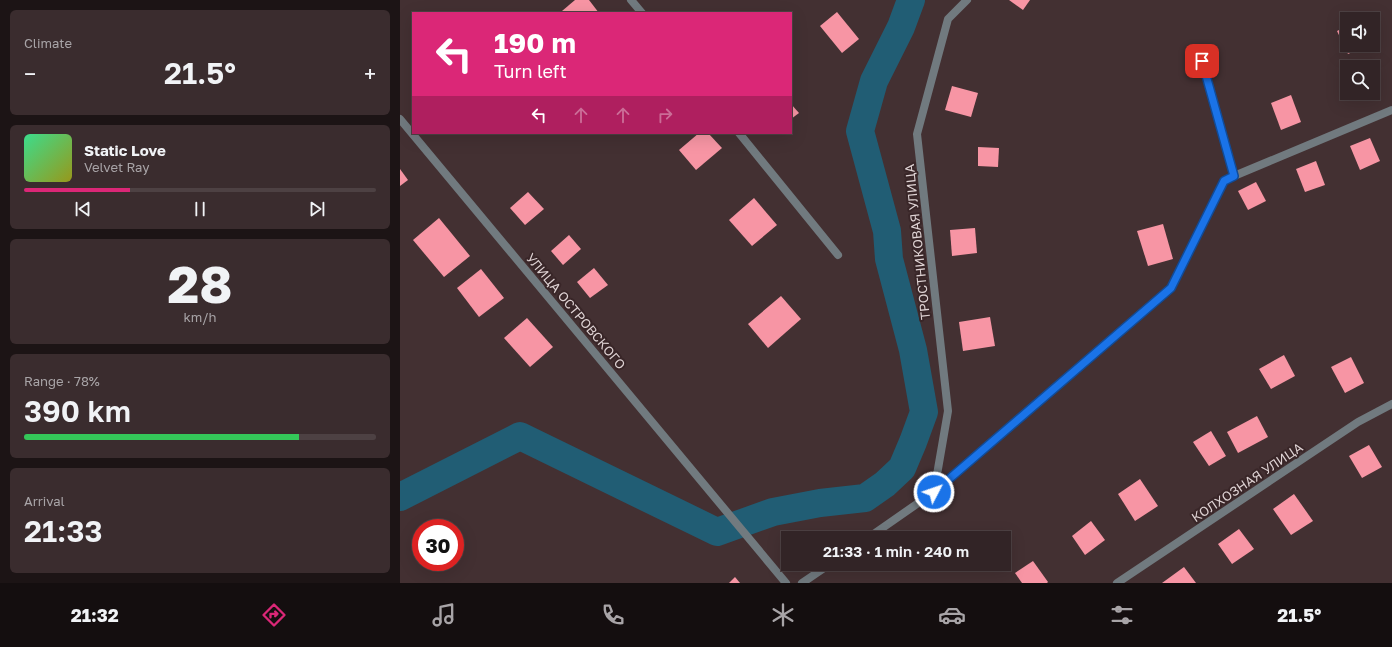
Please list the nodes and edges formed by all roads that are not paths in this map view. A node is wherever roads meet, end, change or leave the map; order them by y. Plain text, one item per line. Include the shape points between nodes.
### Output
1 (631, 0) edge
2 (967, 0) edge
3 (641, 12) edge
4 (1202, 61) dead end
5 (1392, 110) edge
6 (400, 119) edge
7 (412, 133) edge
8 (412, 134) edge
9 (740, 134) edge
10 (1234, 176) junction
11 (838, 255) dead end
12 (1392, 404) edge
13 (934, 492) junction
14 (878, 531) edge
15 (820, 571) edge
16 (786, 583) edge
17 (802, 583) edge
18 (1117, 583) edge

1 - 3 street
2 - 13 street, ТРОСТНИКОВАЯ УЛИЦА via 948,19 917,134 948,411
4 - 10 street
5 - 10 street
6 - 7 street, УЛИЦА ОСТРОВСКОГО
8 - 16 street, УЛИЦА ОСТРОВСКОГО
9 - 11 street
10 - 13 street via 1224,181 1171,288
12 - 18 street, КОЛХОЗНАЯ УЛИЦА via 1358,422
13 - 14 street
15 - 17 street

